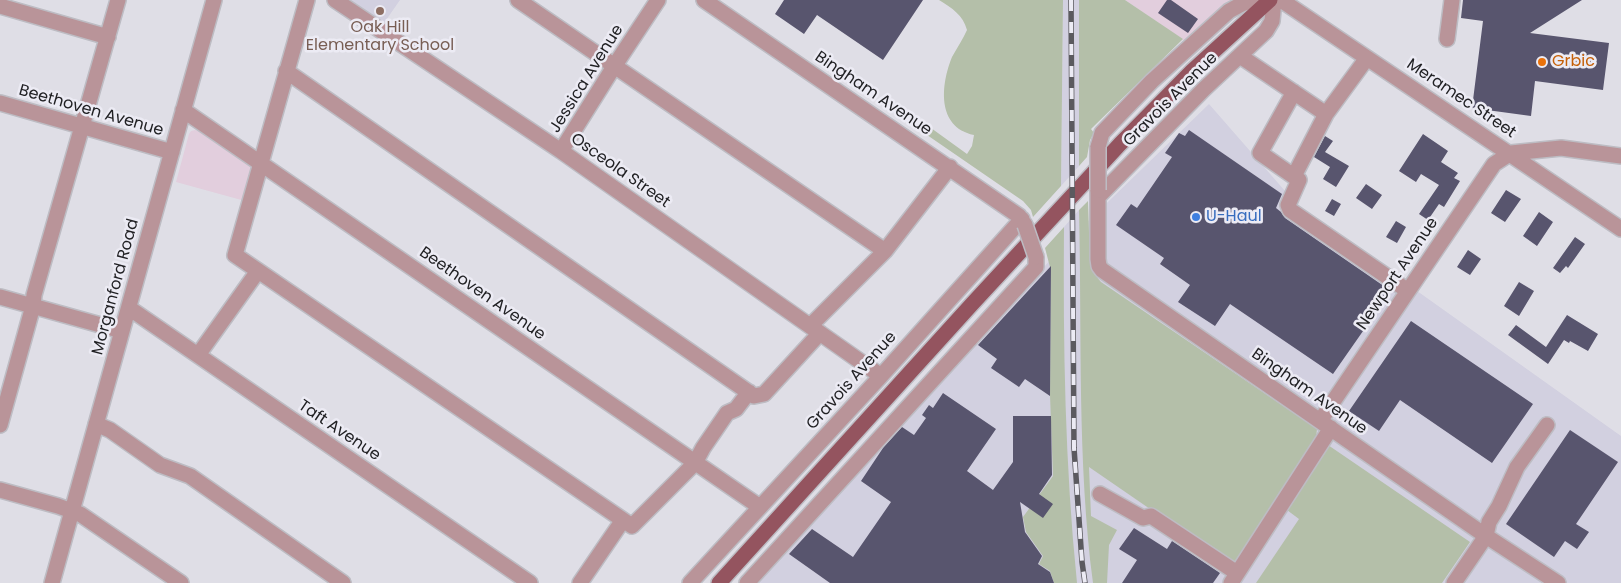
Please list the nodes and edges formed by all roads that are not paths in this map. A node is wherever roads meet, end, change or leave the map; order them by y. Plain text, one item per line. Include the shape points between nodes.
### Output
1 (118, 0) edge
2 (214, 0) edge
3 (307, 0) edge
4 (335, 0) edge
5 (518, 0) edge
6 (658, 0) edge
7 (704, 0) edge
8 (1254, 0) edge
9 (1270, 0) edge
10 (1274, 0) edge
11 (1281, 0) edge
12 (1452, 0) edge
13 (0, 6) edge
14 (108, 37) junction
15 (1447, 39) dead end
16 (1240, 56) junction
17 (1367, 58) junction
18 (615, 65) junction
19 (286, 71) junction
20 (1294, 92) junction
21 (0, 103) edge
22 (183, 110) junction
23 (1326, 114) junction
24 (83, 126) junction
25 (561, 151) junction
26 (172, 152) junction
27 (1511, 154) junction
28 (1621, 156) edge
29 (261, 163) junction
30 (950, 167) junction
31 (1294, 176) junction
32 (1098, 194) junction
33 (1023, 222) junction
34 (1621, 229) edge
35 (884, 251) junction
36 (258, 271) junction
37 (1408, 291) junction
38 (0, 297) edge
39 (33, 306) junction
40 (129, 308) junction
41 (815, 330) junction
42 (122, 331) junction
43 (198, 355) junction
44 (881, 376) junction
45 (749, 392) junction
46 (4, 395) edge
47 (96, 424) junction
48 (1325, 424) junction
49 (0, 425) edge
50 (1547, 425) dead end
51 (695, 463) junction
52 (0, 490) edge
53 (1100, 494) dead end
54 (760, 507) junction
55 (72, 511) junction
56 (623, 520) junction
57 (1486, 536) junction
58 (1234, 578) edge
59 (52, 583) edge
60 (181, 583) edge
61 (343, 583) edge
62 (530, 583) edge
63 (580, 583) edge
64 (690, 583) edge
65 (719, 583) edge
66 (747, 583) edge
67 (1454, 583) edge
68 (1558, 583) edge

1 - 14 street
2 - 22 street, Morganford Road
3 - 19 street
4 - 25 street, Osceola Street
5 - 18 street
6 - 18 street, Jessica Avenue
7 - 30 street, Bingham Avenue
8 - 32 street, Gravois Avenue, bridge via 1229,12 1152,81 1102,133 1098,147
9 - 65 main road, Gravois Avenue via 1192,71 1120,144
10 - 16 street, Gravois Avenue via 1272,21 1266,31
11 - 17 street, Meramec Street
12 - 15 street
13 - 14 street
14 - 24 street
16 - 20 street
16 - 32 street, Gravois Avenue
17 - 23 street
17 - 27 street, Meramec Street
18 - 25 street, Jessica Avenue
18 - 35 street
19 - 29 street
19 - 45 street
20 - 23 street
20 - 31 street via 1260,153
21 - 24 street, Beethoven Avenue
22 - 26 street, Morganford Road
22 - 29 street, Beethoven Avenue
23 - 31 street
24 - 26 street, Beethoven Avenue
24 - 39 street
25 - 41 street, Osceola Street
26 - 40 street, Morganford Road
27 - 28 street via 1561,148
27 - 34 street, Meramec Street
27 - 37 street, Newport Avenue via 1494,164
29 - 36 street via 235,255
29 - 51 street, Beethoven Avenue
30 - 33 street, Bingham Avenue
30 - 35 street
31 - 37 street via 1299,180 1289,201 1290,210
32 - 48 street, Bingham Avenue via 1098,260 1102,270
33 - 44 street, Gravois Avenue
33 - 66 street, bridge via 1036,257 1036,267
35 - 41 street
36 - 43 street
36 - 56 street
37 - 48 street, Newport Avenue
38 - 39 street
39 - 42 street
39 - 46 street
40 - 42 street, Morganford Road
40 - 43 street, Taft Avenue
41 - 44 street, Osceola Street
41 - 45 street via 764,394 754,396
42 - 47 street, Morganford Road
43 - 62 street, Taft Avenue
44 - 54 street, Gravois Avenue
45 - 51 street via 736,409 727,413
46 - 49 street
47 - 55 street, Morganford Road
47 - 61 street via 160,465 190,476
48 - 57 street, Bingham Avenue
48 - 58 street, Newport Avenue
50 - 57 street via 1517,467 1489,522
51 - 54 street, Beethoven Avenue
51 - 56 street via 632,526
52 - 55 street
53 - 58 street via 1143,518 1151,516
54 - 64 street, Gravois Avenue
55 - 59 street, Morganford Road
55 - 60 street
56 - 63 street
57 - 67 street
57 - 68 street, Bingham Avenue

